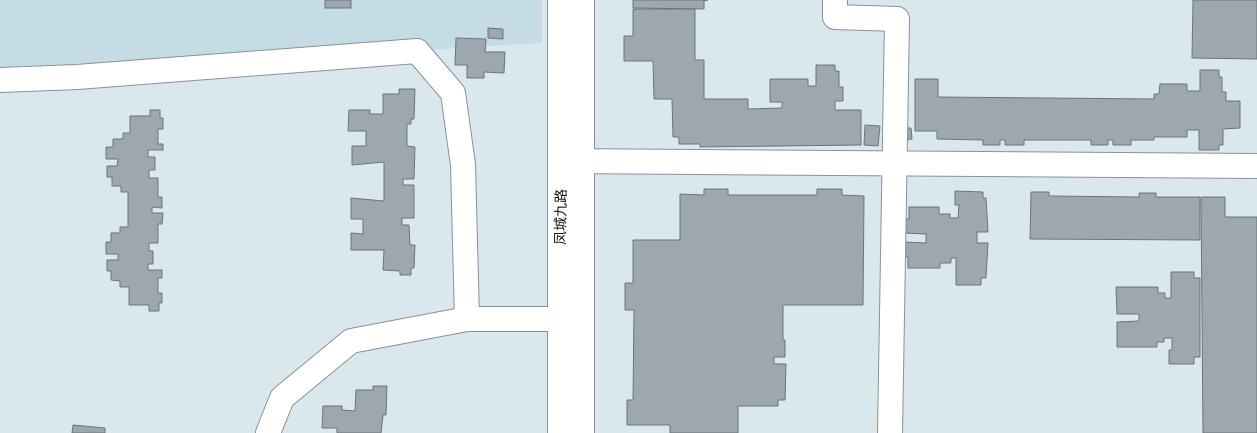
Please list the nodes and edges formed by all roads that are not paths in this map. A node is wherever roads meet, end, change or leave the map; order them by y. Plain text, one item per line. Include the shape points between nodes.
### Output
1 (560, 0) edge
2 (582, 0) edge
3 (835, 0) edge
4 (0, 80) edge
5 (571, 161) junction
6 (895, 164) junction
7 (1257, 166) edge
8 (559, 318) junction
9 (467, 319) junction
10 (268, 433) edge
11 (560, 433) edge
12 (582, 433) edge
13 (890, 433) edge

1 - 5 street, 凤城九路
2 - 5 street, 凤城九路
3 - 6 street via 835,17 896,19
4 - 9 street via 417,51 453,93 463,165
5 - 6 street
5 - 8 street, 凤城九路
5 - 12 street, 凤城九路
6 - 7 street
6 - 13 street
8 - 9 street
8 - 11 street, 凤城九路
9 - 10 street via 351,341 282,398

